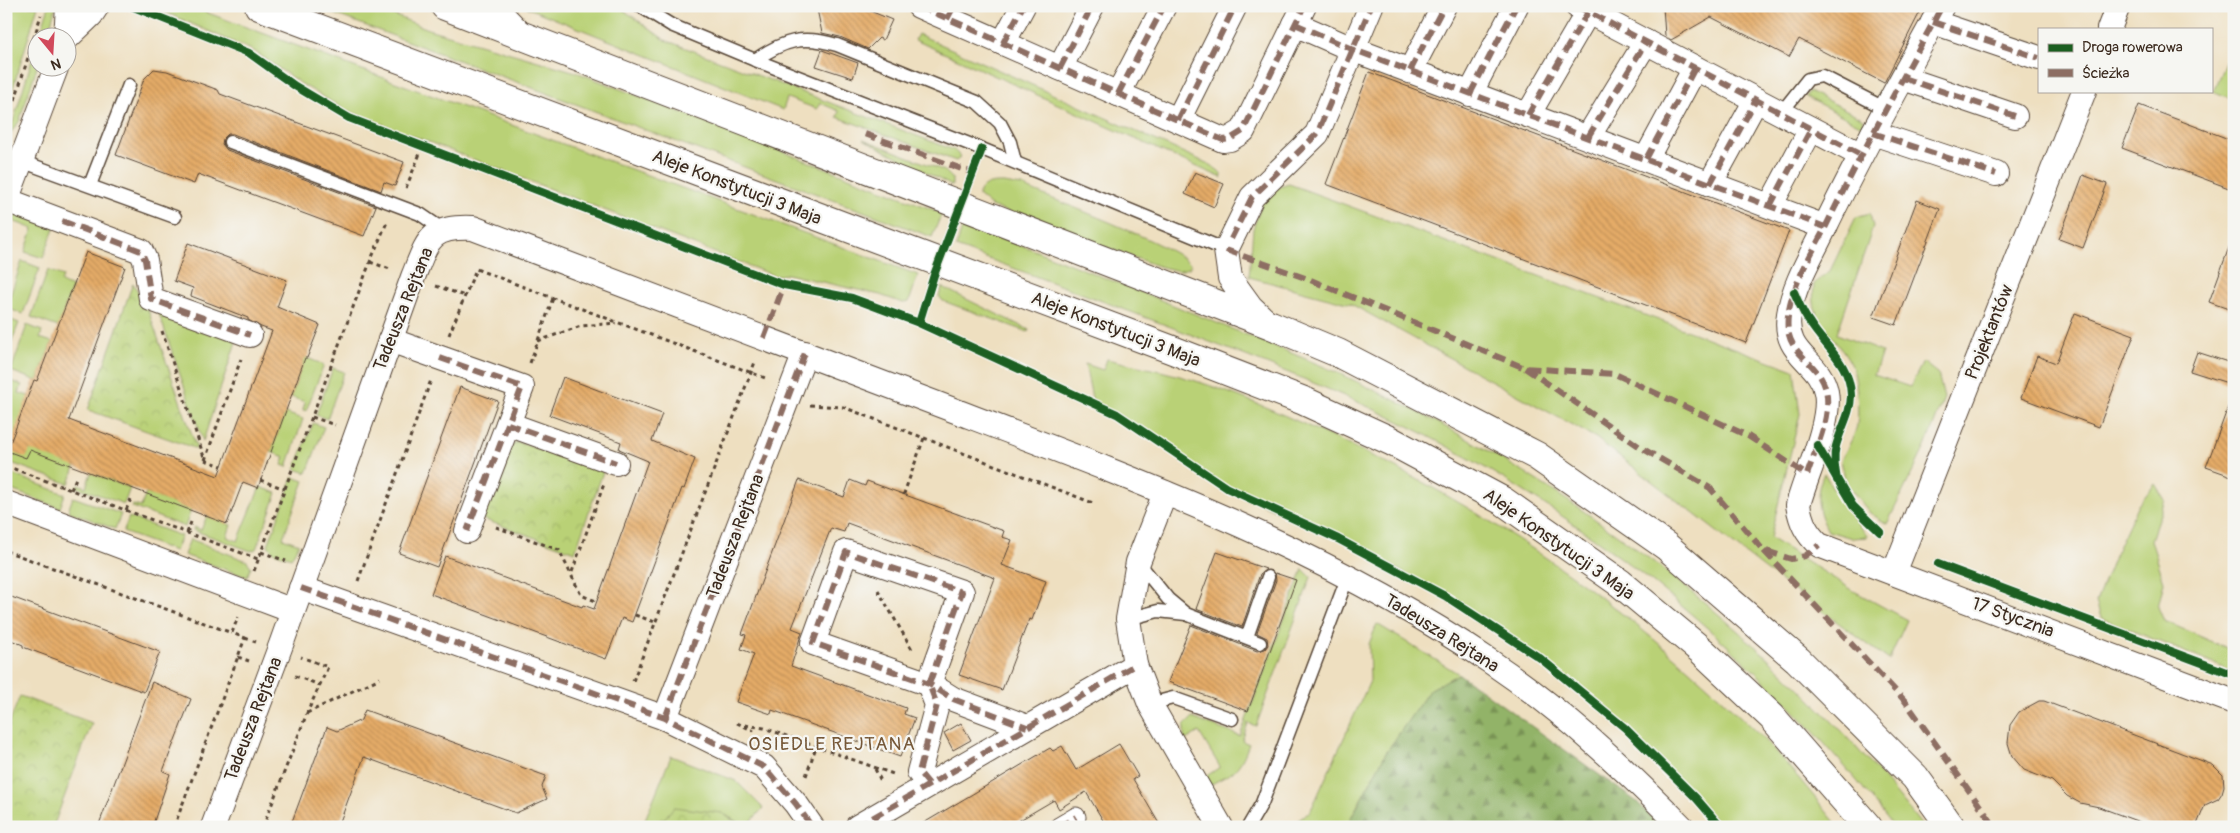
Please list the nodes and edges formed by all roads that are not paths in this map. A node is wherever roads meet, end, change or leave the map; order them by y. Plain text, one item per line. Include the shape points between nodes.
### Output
1 (68, 6) edge
2 (97, 6) edge
3 (259, 6) edge
4 (445, 6) edge
5 (494, 6) edge
6 (640, 6) edge
7 (919, 6) edge
8 (1023, 6) edge
9 (1092, 6) edge
10 (1164, 6) edge
11 (1235, 6) edge
12 (1371, 6) edge
13 (1444, 6) edge
14 (1516, 6) edge
15 (2118, 6) edge
16 (1582, 9) edge
17 (951, 12) edge
18 (1938, 14) edge
19 (1300, 15) edge
20 (67, 28) edge
21 (77, 28) edge
22 (2109, 28) edge
23 (527, 38) junction
24 (1646, 42) junction
25 (1003, 43) junction
26 (1352, 49) junction
27 (2038, 58) edge
28 (755, 60) junction
29 (1060, 68) junction
30 (1696, 68) junction
31 (1410, 71) junction
32 (52, 78) edge
33 (1903, 78) junction
34 (129, 85) dead end
35 (2084, 92) edge
36 (1118, 94) junction
37 (1470, 94) junction
38 (1756, 100) junction
39 (1886, 109) junction
40 (1780, 113) junction
41 (1528, 115) junction
42 (2015, 116) dead end
43 (1178, 120) junction
44 (1811, 129) junction
45 (1873, 133) junction
46 (1588, 137) junction
47 (230, 142) dead end
48 (1861, 155) junction
49 (1646, 159) junction
50 (1015, 162) junction
51 (15, 166) edge
52 (1996, 174) dead end
53 (1710, 184) junction
54 (90, 185) junction
55 (6, 201) edge
56 (1770, 206) junction
57 (175, 217) dead end
58 (1825, 227) junction
59 (442, 229) junction
60 (1226, 250) junction
61 (1271, 325) junction
62 (250, 335) road end
63 (390, 340) junction
64 (805, 353) junction
65 (508, 424) junction
66 (614, 462) road end
67 (1165, 493) junction
68 (6, 503) edge
69 (469, 524) road end
70 (1138, 562) junction
71 (1894, 573) junction
72 (1348, 576) junction
73 (1268, 577) dead end
74 (301, 588) junction
75 (293, 611) junction
76 (1186, 614) junction
77 (1128, 619) junction
78 (1247, 638) junction
79 (1260, 642) dead end
80 (1135, 665) junction
81 (930, 682) junction
82 (2234, 702) edge
83 (1150, 704) junction
84 (665, 718) junction
85 (1232, 718) dead end
86 (1027, 727) junction
87 (924, 778) junction
88 (1076, 817) dead end
89 (213, 827) edge
90 (812, 827) edge
91 (857, 827) edge
92 (1059, 827) edge
93 (1220, 827) edge
94 (1248, 827) edge
95 (1682, 827) edge
96 (1868, 827) edge
97 (1951, 827) edge

1 - 20 street
2 - 21 street
3 - 96 main road, Aleje Konstytucji 3 Maja via 1170,349 1304,401 1391,441 1503,501 1620,583 1702,651 1772,717
4 - 23 main road
5 - 23 street
6 - 28 lane via 671,25
7 - 17 street
8 - 25 street
9 - 29 street
10 - 36 street
11 - 43 street
12 - 26 street
13 - 31 street
14 - 37 street
15 - 22 street
16 - 24 street
16 - 41 street
17 - 25 street
18 - 27 street
18 - 33 street
19 - 26 street
19 - 43 street via 1244,128 1237,136 1223,140
23 - 61 main road
24 - 30 street
24 - 46 street
25 - 29 street
26 - 31 street
26 - 60 street via 1317,134 1252,197
28 - 50 lane
28 - 50 lane via 775,46 799,39 837,45 977,102 1000,123 1010,142
29 - 36 street
30 - 38 street
30 - 49 street
31 - 37 street
32 - 51 street
33 - 39 street
33 - 42 street
34 - 54 lane
35 - 71 street, Projektantów
36 - 43 street
37 - 41 street
38 - 40 street
38 - 53 street
39 - 40 lane via 1822,76 1808,79
39 - 45 street
40 - 44 street
41 - 46 street
44 - 48 street
44 - 56 street
45 - 48 street
45 - 52 street
46 - 49 street
47 - 59 lane via 397,204
48 - 58 street
49 - 53 street
50 - 60 lane
51 - 54 lane
51 - 55 street
53 - 56 street
54 - 57 lane
55 - 62 street via 141,251 146,260 151,299
56 - 58 street
58 - 71 street, 17 Stycznia via 1794,292 1788,315 1792,342 1798,354 1815,369 1826,392 1825,417 1798,505 1801,521 1819,545
59 - 63 street, Tadeusza Rejtana via 423,252
59 - 64 street, Tadeusza Rejtana via 473,228
60 - 61 street via 1230,278 1251,307
61 - 97 main road via 1338,353 1537,456 1666,546 1798,660 1915,776
63 - 65 street via 522,387
63 - 74 street, Tadeusza Rejtana
64 - 67 street, Tadeusza Rejtana
64 - 84 street, Tadeusza Rejtana
65 - 66 street
65 - 69 street
67 - 70 street
67 - 72 street, Tadeusza Rejtana via 1278,541
68 - 75 street
70 - 76 lane via 1168,599
70 - 77 street
71 - 82 street, 17 Stycznia
72 - 94 lane via 1262,803
72 - 95 street, Tadeusza Rejtana via 1437,626 1551,706 1629,773
73 - 78 lane
74 - 75 street, Tadeusza Rejtana
74 - 84 street
75 - 89 street, Tadeusza Rejtana
76 - 77 lane via 1158,612
76 - 78 lane
77 - 80 street
78 - 79 lane
80 - 83 street
80 - 86 street
81 - 81 street via 813,643 846,552 962,592
81 - 86 street via 953,699
81 - 87 street via 937,705
83 - 85 lane via 1173,698
83 - 93 street
84 - 90 street via 764,767
86 - 87 street
87 - 91 street
88 - 92 street

